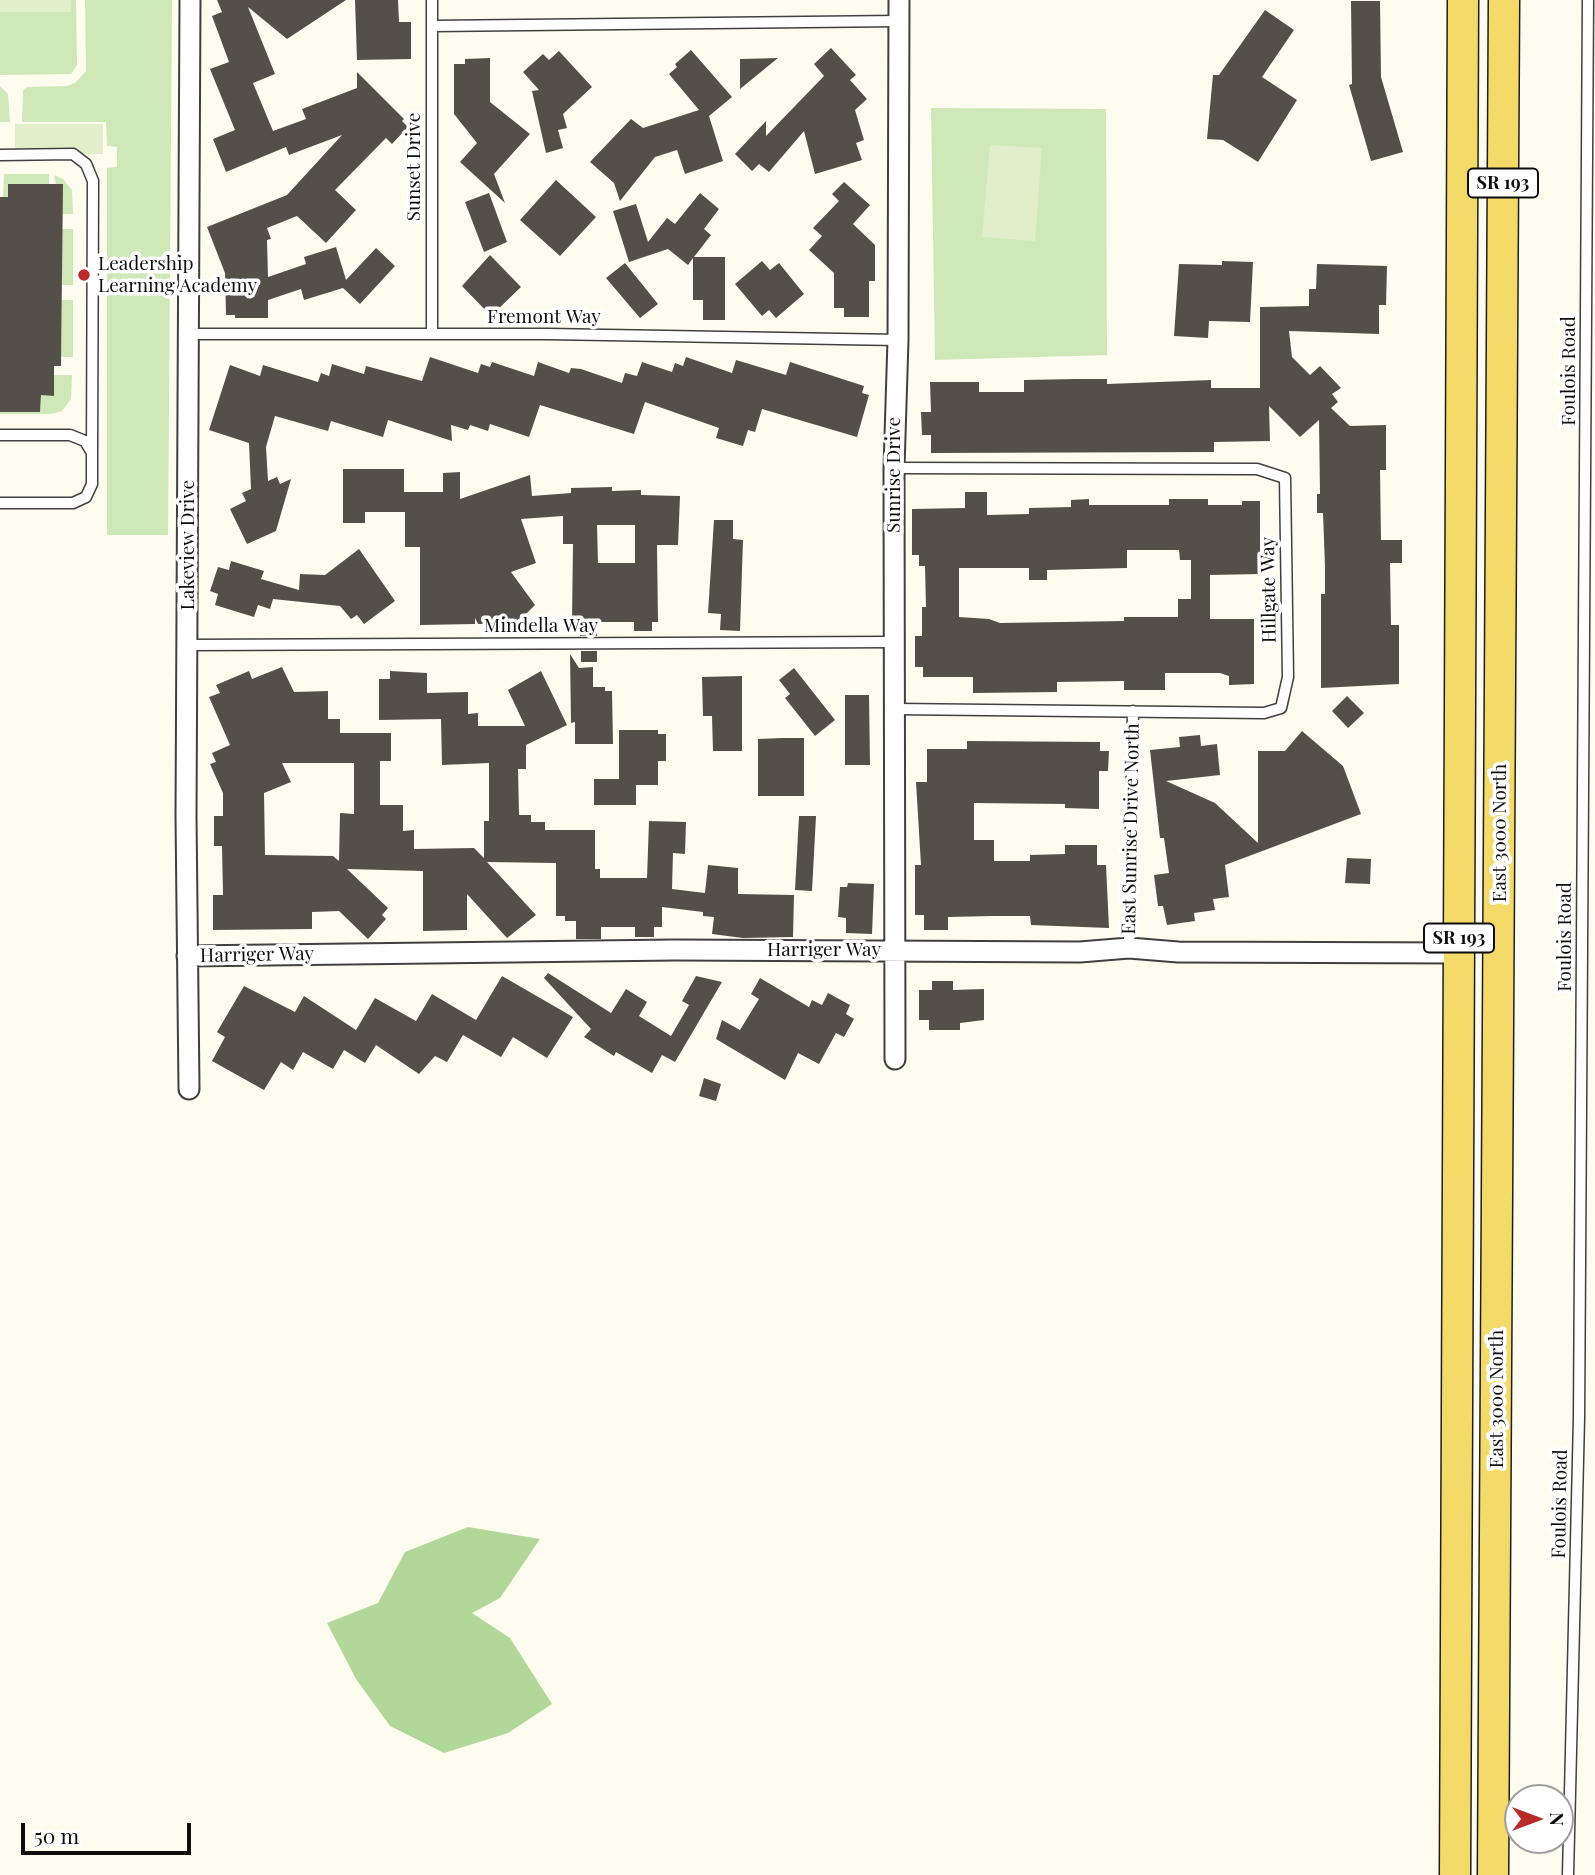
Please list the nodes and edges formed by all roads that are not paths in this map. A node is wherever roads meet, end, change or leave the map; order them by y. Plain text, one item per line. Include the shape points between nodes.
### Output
1 (190, 0) edge
2 (432, 0) edge
3 (899, 0) edge
4 (1463, 0) edge
5 (1504, 0) edge
6 (1588, 0) edge
7 (899, 21) junction
8 (432, 26) junction
9 (0, 155) edge
10 (190, 334) junction
11 (432, 334) junction
12 (898, 340) junction
13 (0, 435) edge
14 (92, 453) junction
15 (894, 468) junction
16 (0, 503) edge
17 (894, 642) junction
18 (188, 645) junction
19 (895, 709) junction
20 (1133, 711) junction
21 (1129, 948) junction
22 (896, 950) junction
23 (1459, 953) junction
24 (187, 956) junction
25 (895, 1059) dead end
26 (188, 1089) dead end
27 (1455, 1875) edge
28 (1493, 1875) edge
29 (1568, 1875) edge

1 - 10 street, Lakeview Drive
2 - 8 lane, Sunset Drive
3 - 7 street, Sunrise Drive
4 - 23 main road, East 3000 North / SR 193
5 - 28 main road, East 3000 North / SR 193
6 - 29 lane, Foulois Road via 1579,1418
7 - 8 lane
7 - 12 street, Sunrise Drive
8 - 11 lane, Sunset Drive
9 - 14 lane via 72,154 86,164 93,181
10 - 11 lane, Fremont Way
10 - 18 street, Lakeview Drive
11 - 12 lane, Fremont Way
12 - 15 street, Sunrise Drive
13 - 14 lane via 70,435 85,441
14 - 16 lane via 92,484 86,497 72,503
15 - 17 street, Sunrise Drive
15 - 20 lane, Hillgate Way via 1257,469 1285,478 1288,677 1281,708 1264,713
17 - 18 lane, Mindella Way
17 - 19 street, Sunrise Drive
18 - 24 street, Lakeview Drive
19 - 20 lane, Hillgate Way
19 - 22 street, Sunrise Drive
20 - 21 lane, East Sunrise Drive North
21 - 22 street, Harriger Way
21 - 23 street, Harriger Way
22 - 24 street, Harriger Way
22 - 25 street
23 - 27 main road, East 3000 North / SR 193
24 - 26 street, Lakeview Drive

